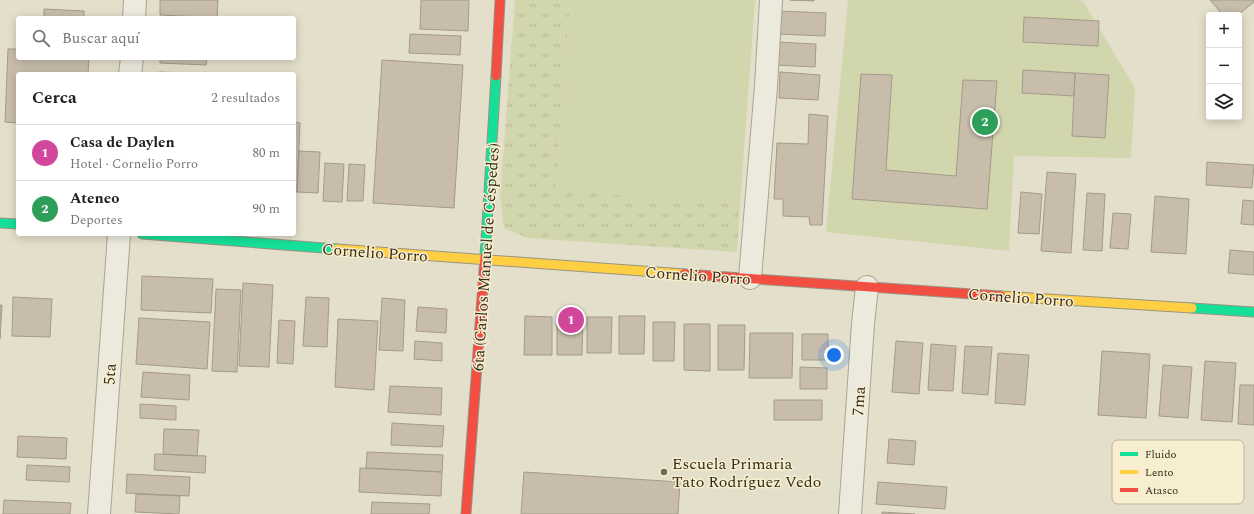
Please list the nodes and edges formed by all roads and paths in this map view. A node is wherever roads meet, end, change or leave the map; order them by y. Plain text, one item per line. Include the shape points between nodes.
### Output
1 (135, 0) edge
2 (500, 0) edge
3 (771, 0) edge
4 (134, 16) edge
5 (132, 60) edge
6 (130, 72) edge
7 (0, 223) edge
8 (16, 224) edge
9 (119, 236) edge
10 (168, 236) edge
11 (484, 260) junction
12 (750, 278) junction
13 (867, 287) junction
14 (1254, 312) edge
15 (99, 514) edge
16 (466, 514) edge
17 (850, 514) edge

1 - 4 street
2 - 11 street, 6ta (Carlos Manuel de Céspedes)
3 - 12 street
5 - 6 street
7 - 8 street
9 - 15 street, 5ta
10 - 11 street, Cornelio Porro
11 - 12 street, Cornelio Porro
11 - 16 street, 6ta (Carlos Manuel de Céspedes)
12 - 13 street, Cornelio Porro
13 - 14 street, Cornelio Porro
13 - 17 street, 7ma

